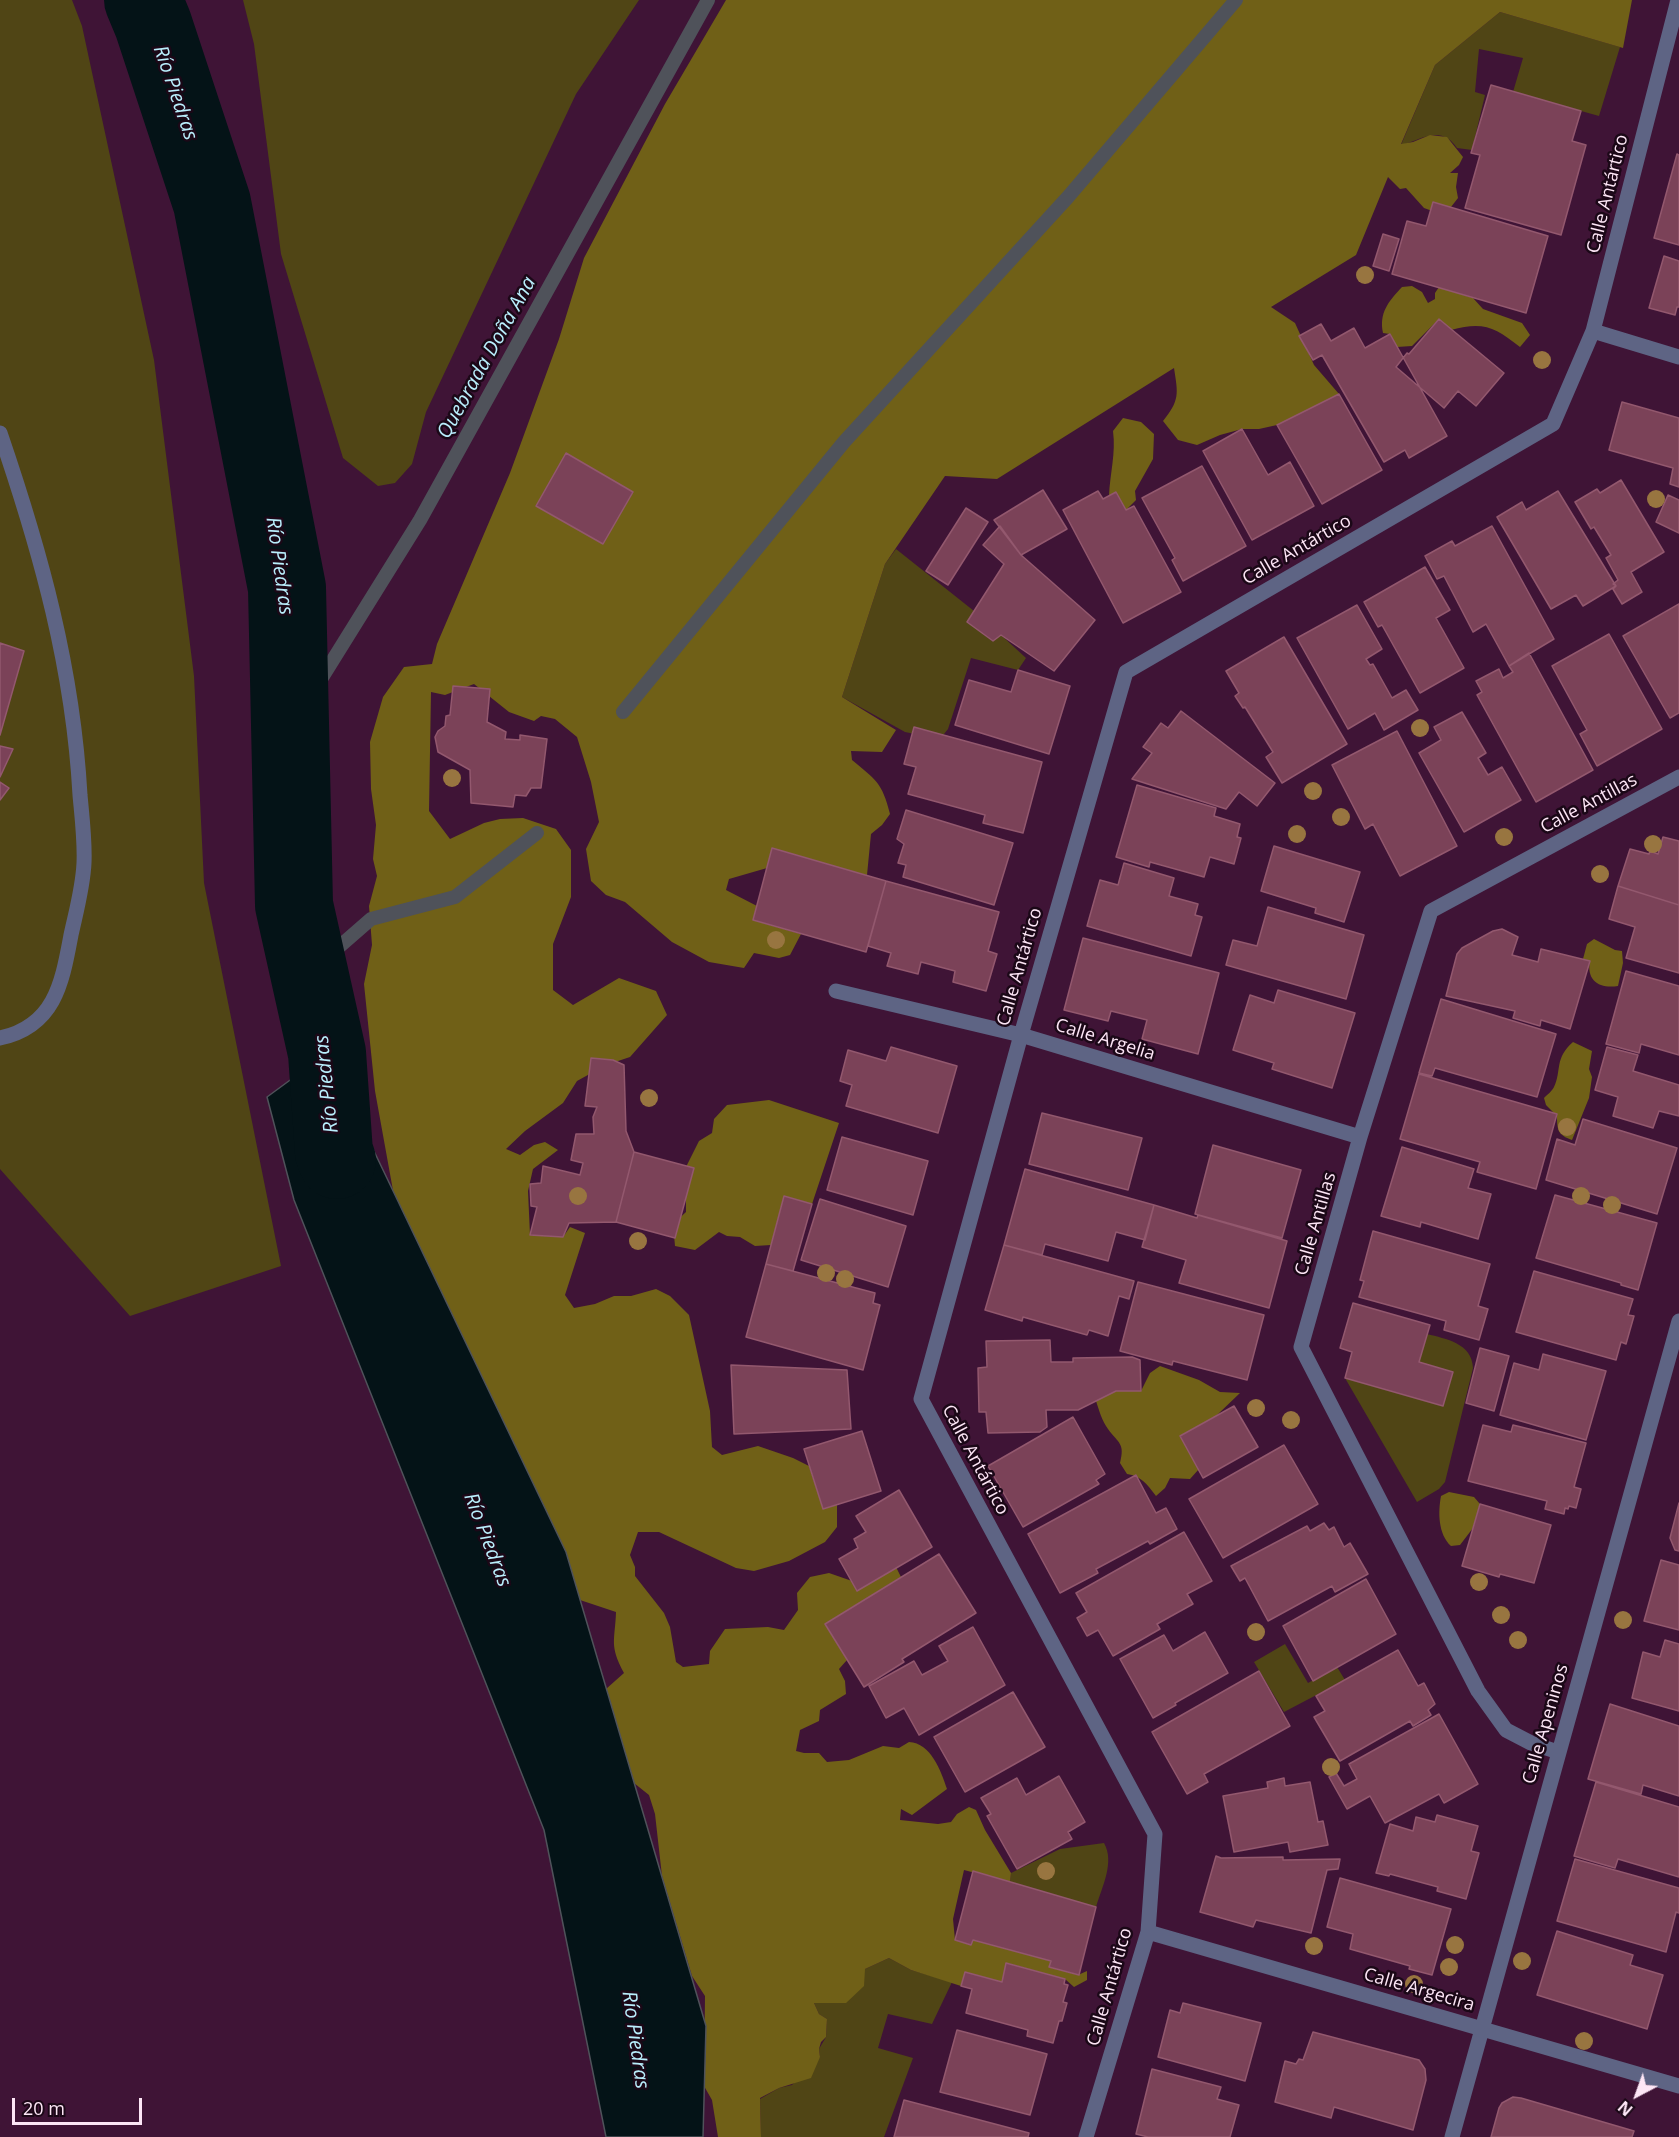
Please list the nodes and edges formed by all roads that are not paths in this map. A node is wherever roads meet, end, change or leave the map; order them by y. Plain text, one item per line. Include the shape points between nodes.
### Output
1 (1678, 0) edge
2 (1593, 331) junction
3 (1679, 357) edge
4 (0, 433) edge
5 (1679, 777) edge
6 (836, 990) dead end
7 (1021, 1035) junction
8 (0, 1038) edge
9 (1360, 1137) junction
10 (1679, 1321) edge
11 (1558, 1752) junction
12 (1148, 1932) junction
13 (1481, 2029) junction
14 (1679, 2086) edge
15 (1086, 2137) edge
16 (1452, 2137) edge

1 - 2 street, Calle Antártico
2 - 3 street
2 - 7 street, Calle Antártico via 1553,424 1126,672
4 - 8 street via 48,585 64,659 78,753 84,864 58,991 45,1014 28,1029
5 - 9 street, Calle Antillas via 1431,911
6 - 7 street, Calle Argelia
7 - 9 street, Calle Argelia
7 - 12 street, Calle Antártico via 921,1399 1155,1834
9 - 11 street, Calle Antillas via 1301,1347 1478,1691 1506,1730
10 - 11 street, Calle Apeninos
11 - 13 street, Calle Apeninos
12 - 13 street, Calle Argecira
12 - 15 street, Calle Antártico
13 - 14 street, Calle Argecira
13 - 16 street, Calle Apeninos

